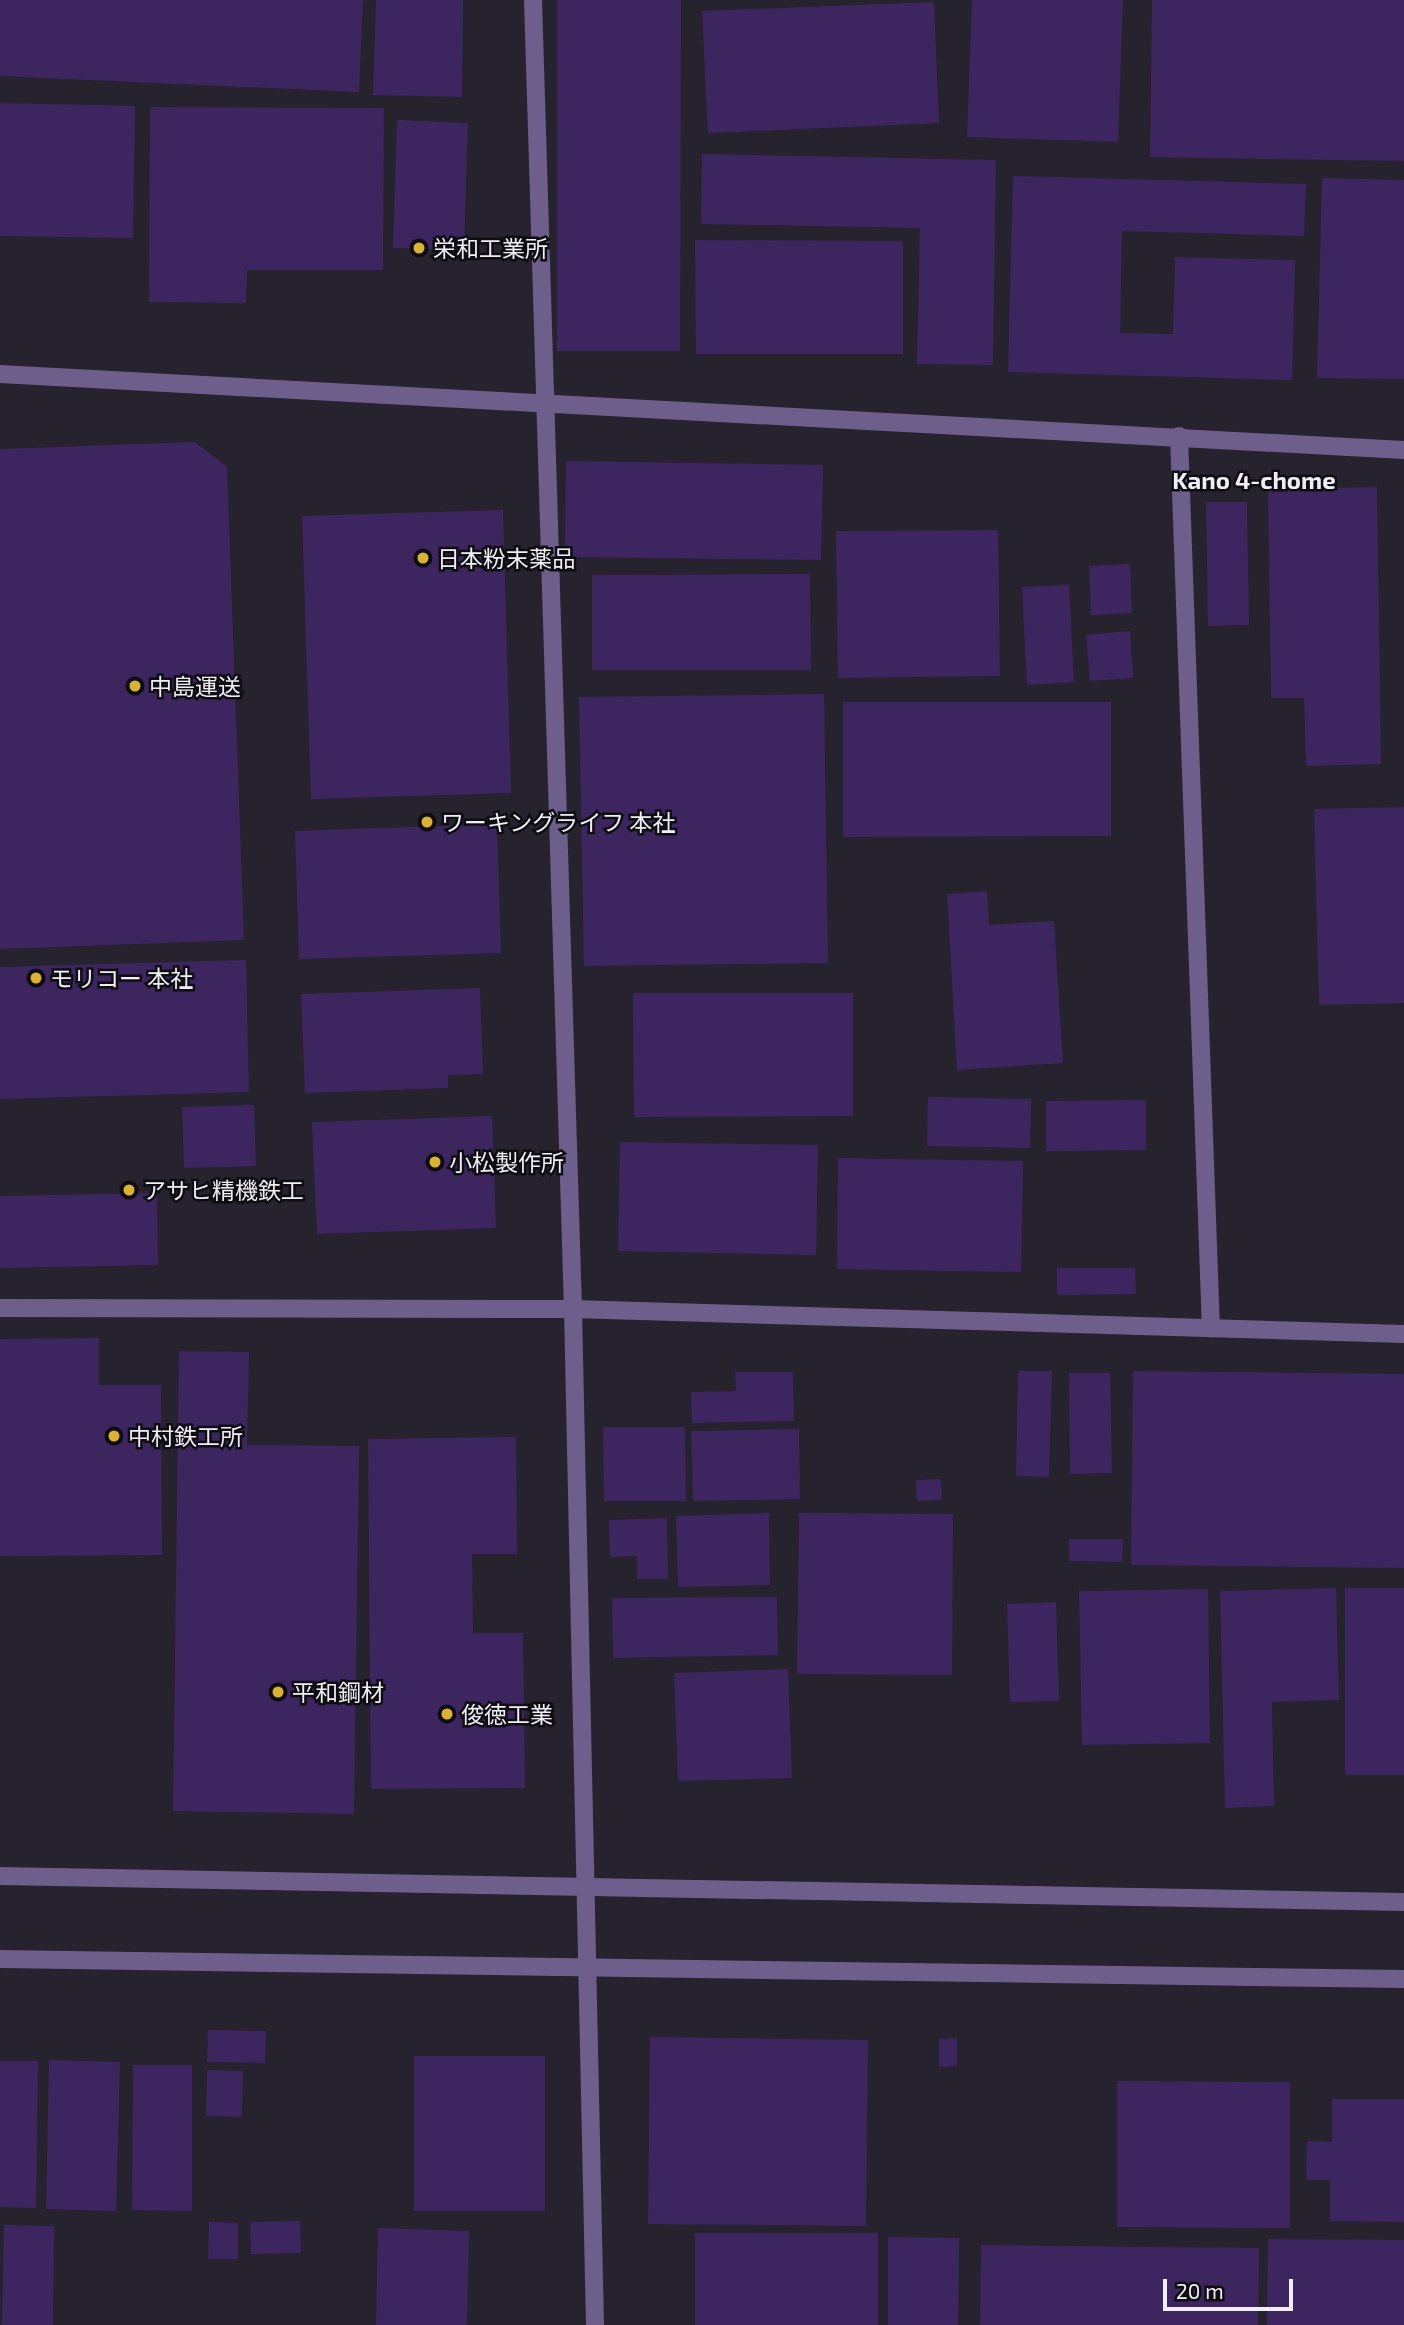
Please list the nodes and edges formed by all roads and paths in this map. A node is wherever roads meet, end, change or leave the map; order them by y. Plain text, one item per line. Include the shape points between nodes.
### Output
1 (533, 0) edge
2 (0, 374) edge
3 (542, 404) junction
4 (1179, 436) junction
5 (1404, 450) edge
6 (0, 1308) edge
7 (573, 1309) junction
8 (1211, 1328) junction
9 (1404, 1334) edge
10 (0, 1876) edge
11 (583, 1884) junction
12 (1404, 1902) edge
13 (0, 1959) edge
14 (588, 1970) junction
15 (1404, 1979) edge
16 (595, 2325) edge

1 - 3 street
2 - 3 street
3 - 4 street
3 - 7 street
4 - 5 street
4 - 8 street
6 - 7 street
7 - 8 street
7 - 11 street
8 - 9 street
10 - 11 street
11 - 12 street
11 - 14 street
13 - 14 street
14 - 15 street
14 - 16 street

